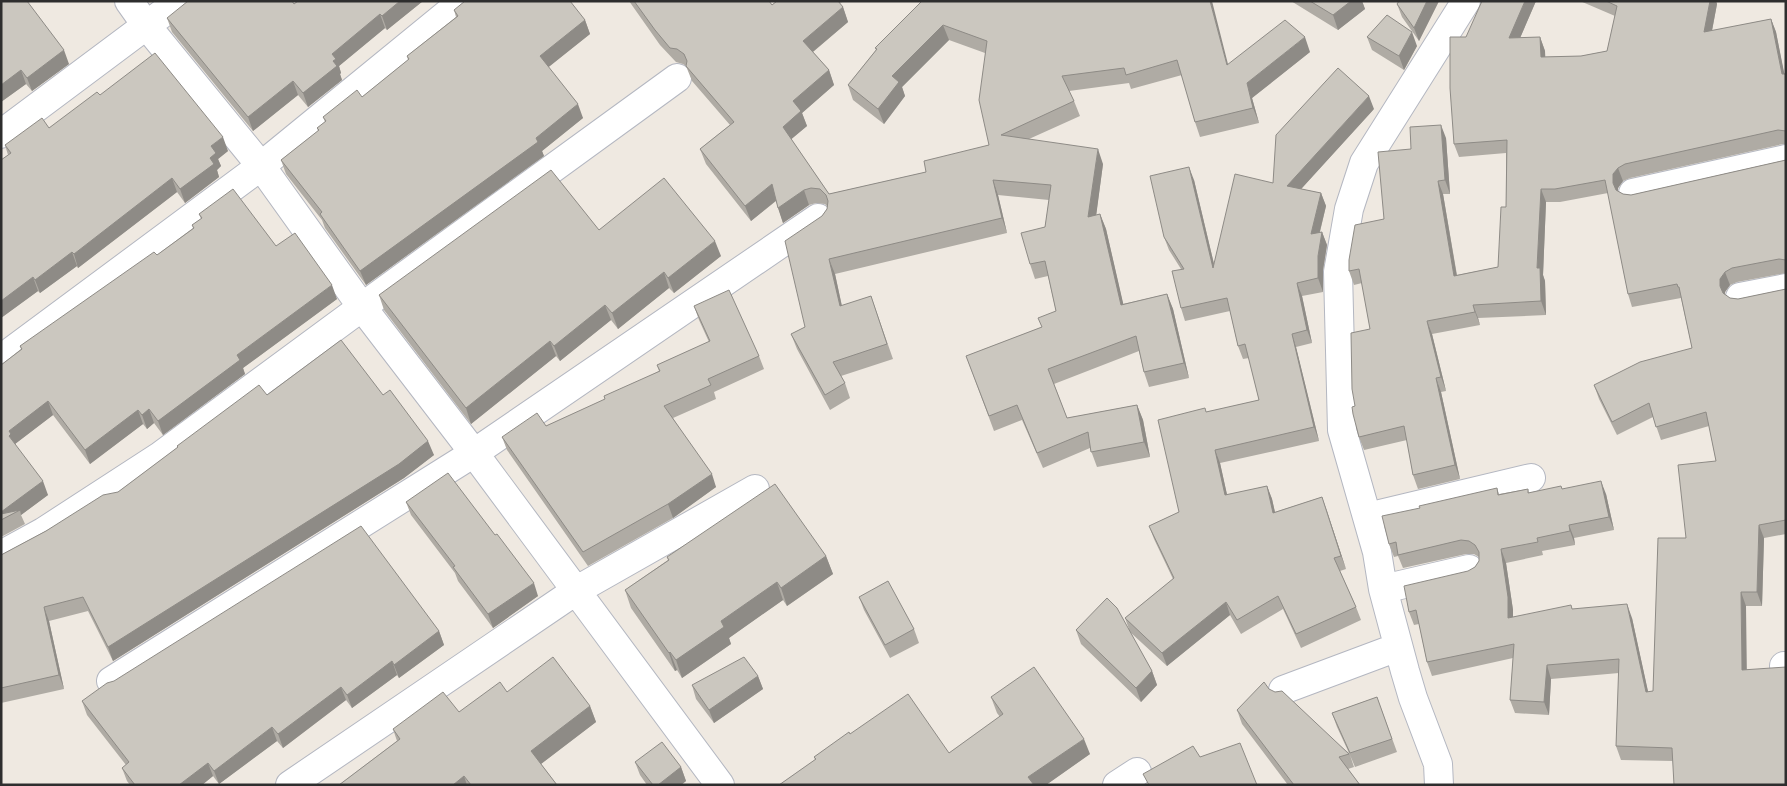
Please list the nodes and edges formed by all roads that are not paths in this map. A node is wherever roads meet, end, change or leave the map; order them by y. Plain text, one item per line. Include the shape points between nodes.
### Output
1 (128, 1) edge
2 (179, 1) edge
3 (463, 1) edge
4 (1466, 1) edge
5 (146, 25) junction
6 (677, 78) dead end
7 (1, 134) edge
8 (1786, 159) edge
9 (261, 166) junction
10 (1633, 193) edge
11 (818, 218) edge
12 (1786, 288) edge
13 (1740, 297) edge
14 (362, 307) junction
15 (1, 359) edge
16 (474, 453) junction
17 (1531, 478) dead end
18 (755, 489) dead end
19 (1367, 517) junction
20 (1, 555) edge
21 (1469, 569) edge
22 (1383, 588) junction
23 (577, 590) junction
24 (1398, 647) junction
25 (111, 681) edge
26 (1283, 690) edge
27 (290, 785) edge
28 (720, 785) edge
29 (1440, 785) edge

1 - 5 street
2 - 5 street
3 - 9 street
4 - 19 street via 1364,163 1349,209 1338,272 1342,430
5 - 7 street
5 - 9 street
6 - 14 street
8 - 10 street
9 - 14 street
9 - 15 street
11 - 16 street
12 - 13 street
14 - 16 street
14 - 20 street via 160,456 43,532
16 - 23 street
16 - 25 street
17 - 19 street
18 - 23 street
19 - 22 street
21 - 22 street
22 - 24 street
23 - 27 street
23 - 28 street
24 - 26 street
24 - 29 street via 1438,764

